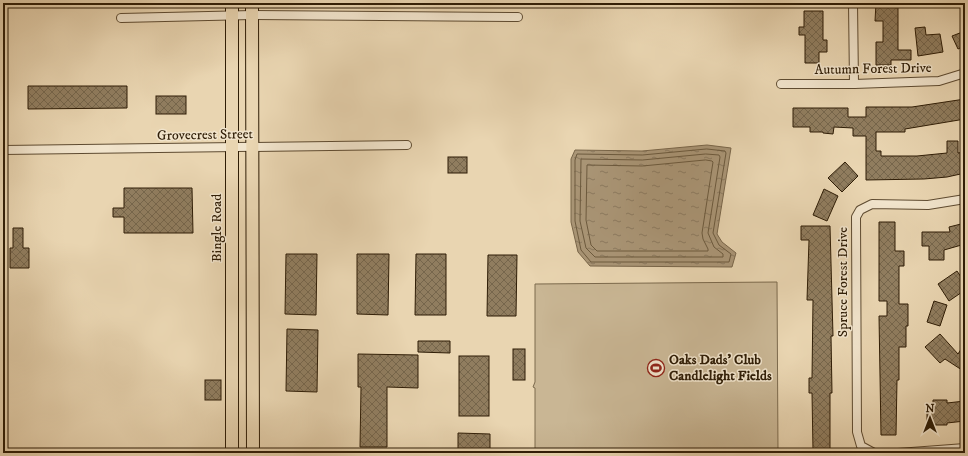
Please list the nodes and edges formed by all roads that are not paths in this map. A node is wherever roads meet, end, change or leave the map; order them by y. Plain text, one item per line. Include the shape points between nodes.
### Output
1 (232, 3) edge
2 (252, 3) edge
3 (853, 3) edge
4 (252, 15) junction
5 (232, 16) junction
6 (518, 17) dead end
7 (121, 18) dead end
8 (965, 73) edge
9 (781, 84) dead end
10 (854, 84) junction
11 (407, 144) dead end
12 (231, 148) junction
13 (253, 148) junction
14 (3, 150) edge
15 (965, 199) edge
16 (232, 415) junction
17 (253, 415) junction
18 (965, 448) edge
19 (232, 453) edge
20 (253, 453) edge
21 (874, 453) edge
22 (898, 453) edge
23 (904, 453) edge

1 - 5 main road, Bingle Road
2 - 4 main road
3 - 10 street
4 - 5 street
4 - 6 street
4 - 13 main road
5 - 7 street
5 - 12 main road, Bingle Road
8 - 10 street, Autumn Forest Drive via 938,81
9 - 10 street, Autumn Forest Drive
11 - 13 street, Grovecrest Street
12 - 13 street, Grovecrest Street
12 - 14 street, Grovecrest Street
12 - 16 main road, Bingle Road
13 - 17 main road
15 - 21 street, Spruce Forest Drive via 928,205 872,204 860,210 856,217 857,432 861,446
16 - 17 main road
16 - 19 main road, Bingle Road
17 - 20 main road
18 - 23 street
22 - 23 street

